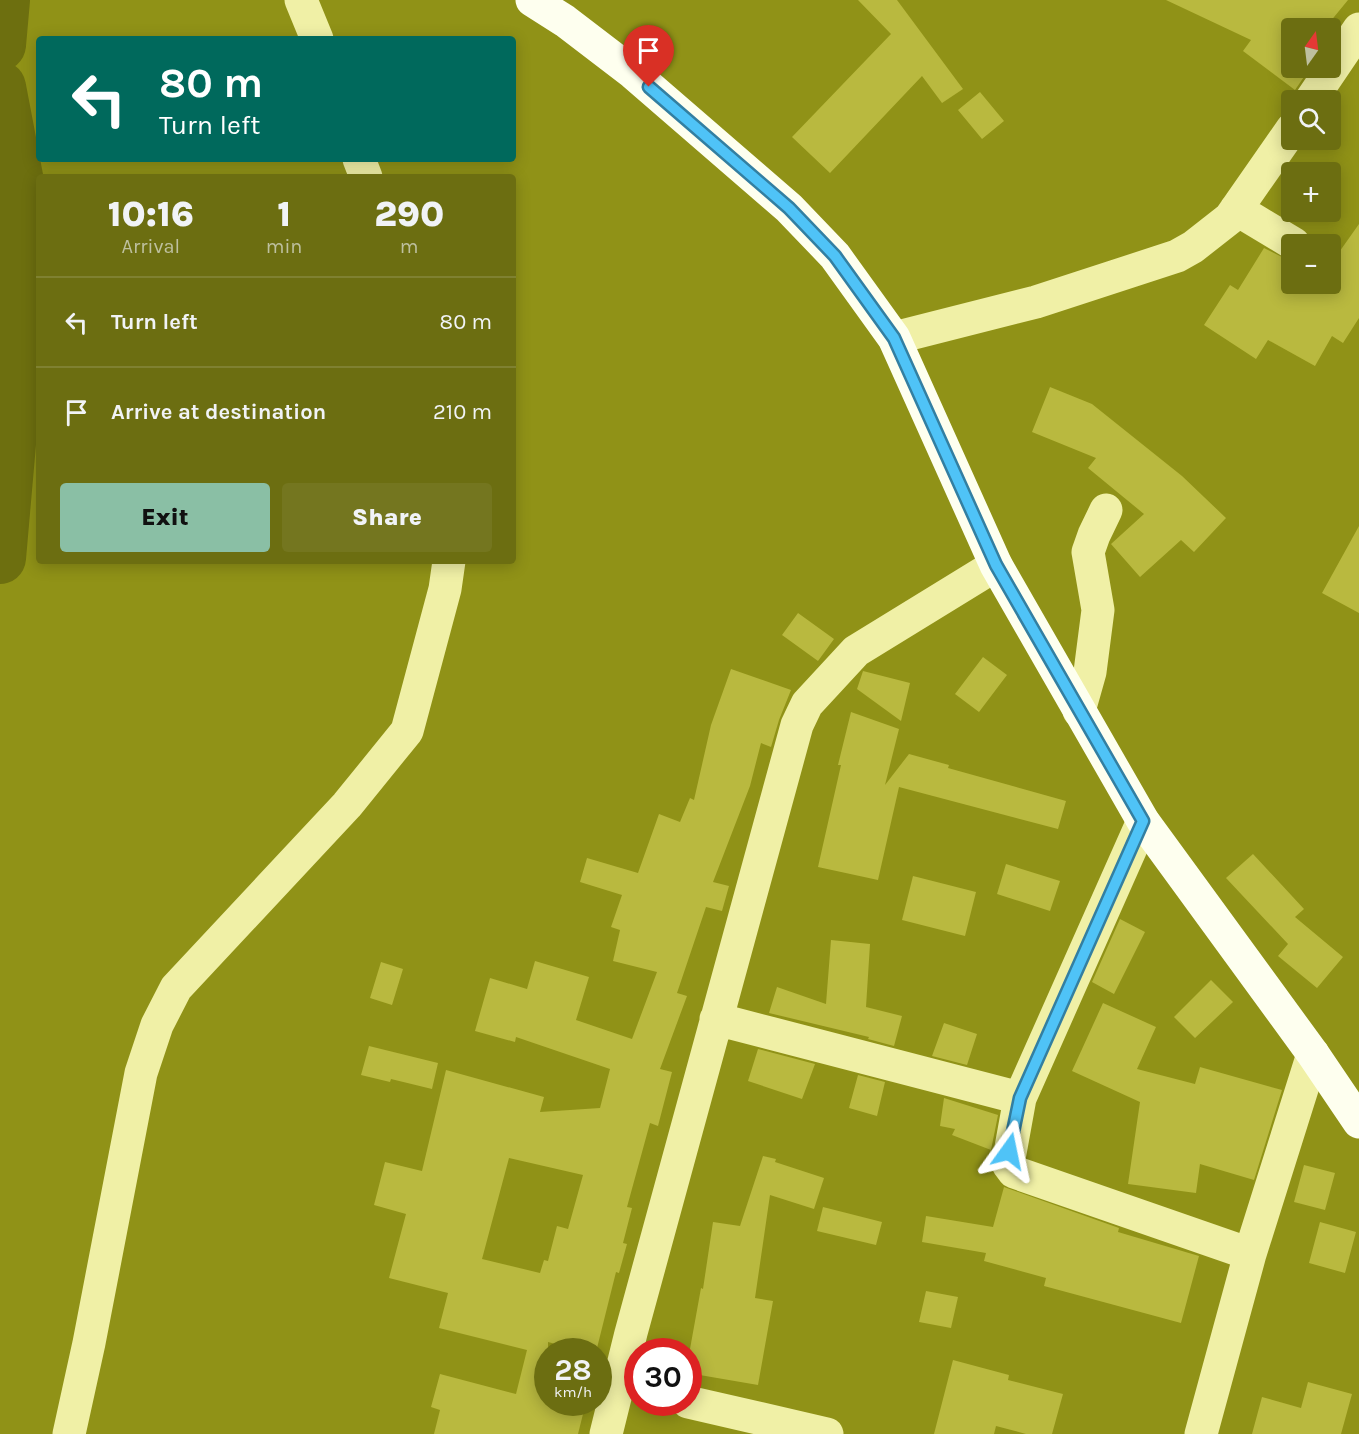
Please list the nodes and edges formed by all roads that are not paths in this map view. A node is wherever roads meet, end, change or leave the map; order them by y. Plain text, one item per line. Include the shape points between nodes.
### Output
1 (301, 0) edge
2 (532, 0) edge
3 (1359, 28) edge
4 (316, 36) edge
5 (1318, 90) edge
6 (1281, 145) edge
7 (1236, 209) junction
8 (1281, 236) edge
9 (894, 338) junction
10 (1106, 510) dead end
11 (449, 564) edge
12 (996, 565) junction
13 (1079, 711) junction
14 (1143, 821) junction
15 (716, 1019) junction
16 (1313, 1054) junction
17 (1020, 1098) junction
18 (1359, 1122) edge
19 (1250, 1254) junction
20 (640, 1338) edge
21 (624, 1396) edge
22 (702, 1405) edge
23 (69, 1434) edge
24 (606, 1434) edge
25 (827, 1434) edge
26 (1201, 1434) edge

1 - 4 street
2 - 9 main road via 633,73 789,208 835,256
3 - 5 street
6 - 7 street
7 - 8 street
7 - 9 street via 1208,236 1177,256 1036,302
9 - 12 main road
10 - 13 street via 1088,552 1098,610 1094,651
11 - 23 street via 407,731 347,805 176,988 156,1025 141,1073
12 - 13 main road
12 - 15 street via 856,651 807,704 789,748
13 - 14 main road
14 - 16 main road
14 - 17 street
15 - 17 street
15 - 20 street
16 - 18 main road
16 - 19 street
17 - 19 street via 1009,1151 1010,1170
19 - 26 street
21 - 24 street
22 - 25 street

